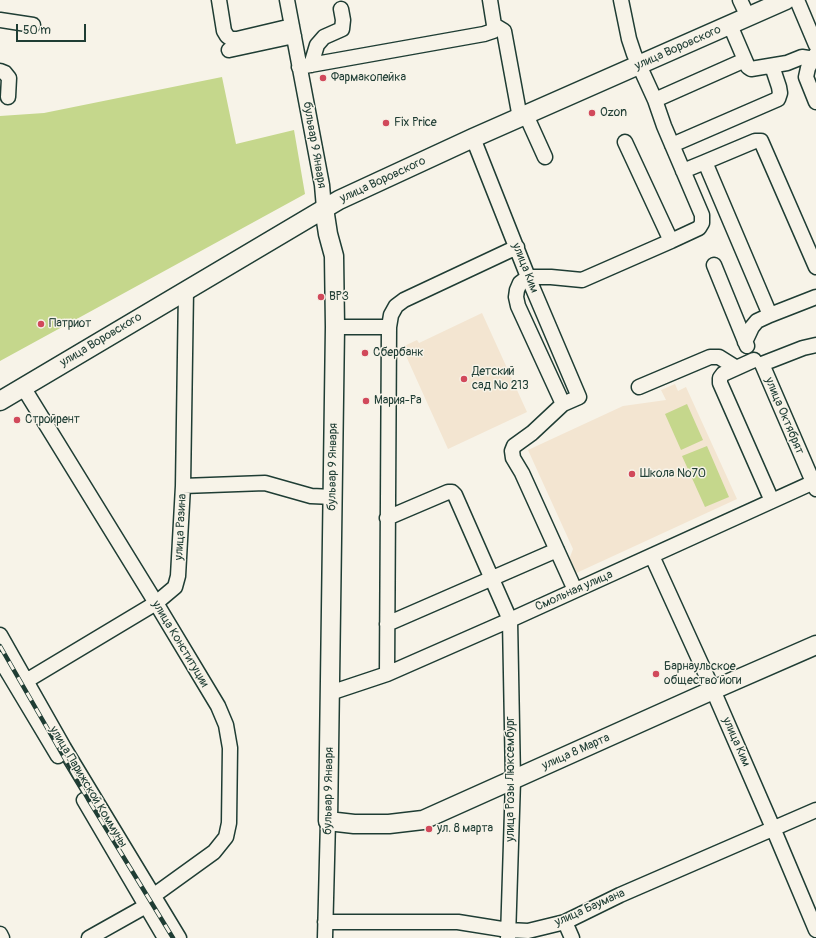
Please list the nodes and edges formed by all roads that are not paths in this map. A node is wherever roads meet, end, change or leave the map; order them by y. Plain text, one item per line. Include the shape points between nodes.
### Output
1 (219, 0) edge
2 (287, 0) edge
3 (490, 0) edge
4 (621, 0) edge
5 (740, 0) edge
6 (786, 0) edge
7 (797, 0) edge
8 (341, 9) dead end
9 (748, 17) junction
10 (0, 20) edge
11 (33, 25) dead end
12 (494, 25) junction
13 (730, 25) junction
14 (293, 31) junction
15 (229, 50) dead end
16 (816, 54) edge
17 (745, 60) junction
18 (639, 65) junction
19 (305, 66) junction
20 (772, 66) junction
21 (0, 71) edge
22 (8, 97) dead end
23 (655, 100) junction
24 (816, 102) edge
25 (523, 116) junction
26 (473, 138) junction
27 (625, 142) dead end
28 (672, 145) junction
29 (545, 157) dead end
30 (705, 162) junction
31 (683, 171) junction
32 (718, 194) junction
33 (697, 203) junction
34 (324, 208) junction
35 (671, 241) junction
36 (517, 248) junction
37 (714, 265) dead end
38 (816, 267) edge
39 (528, 277) junction
40 (186, 290) junction
41 (816, 297) edge
42 (770, 315) junction
43 (335, 327) junction
44 (388, 328) junction
45 (745, 342) junction
46 (816, 345) edge
47 (758, 362) junction
48 (735, 367) junction
49 (23, 387) junction
50 (639, 387) dead end
51 (0, 401) edge
52 (563, 404) junction
53 (815, 484) edge
54 (183, 486) junction
55 (333, 497) junction
56 (772, 501) junction
57 (387, 518) junction
58 (557, 550) junction
59 (652, 556) junction
60 (491, 580) junction
61 (575, 590) junction
62 (156, 603) junction
63 (510, 620) junction
64 (387, 624) junction
65 (0, 635) edge
66 (816, 645) edge
67 (0, 659) edge
68 (387, 674) junction
69 (26, 681) junction
70 (713, 690) junction
71 (330, 693) junction
72 (513, 780) junction
73 (816, 810) edge
74 (328, 821) junction
75 (773, 828) junction
76 (150, 901) junction
77 (325, 922) junction
78 (565, 922) junction
79 (816, 930) edge
80 (0, 934) edge
81 (508, 934) edge
82 (2, 938) edge
83 (89, 938) edge
84 (165, 938) edge
85 (179, 938) edge
86 (325, 938) edge
87 (572, 938) edge

1 - 14 street via 224,31 231,39
2 - 14 street, бульвар 9 Января
3 - 12 street
4 - 18 street via 629,39
5 - 9 street
6 - 9 main road, улица Воровского
7 - 16 street
8 - 19 street via 342,29 324,38
9 - 13 main road, улица Воровского
10 - 11 street
12 - 19 street via 493,31 484,34
12 - 25 street via 504,31
13 - 17 street
13 - 18 main road, улица Воровского
14 - 15 street
14 - 19 street, бульвар 9 Января
16 - 20 street
16 - 24 street via 806,77
17 - 20 street via 751,69
17 - 23 street
18 - 23 street
18 - 25 main road, улица Воровского
19 - 34 street, бульвар 9 Января
20 - 28 street via 779,86 778,99
21 - 22 street via 9,78
23 - 28 street
25 - 26 main road, улица Воровского
25 - 29 street
26 - 34 main road, улица Воровского
26 - 36 street, улица Ким
27 - 35 street
28 - 31 street
30 - 31 street
30 - 32 street
30 - 38 street via 755,141 761,141
31 - 33 street
32 - 33 street
32 - 42 street
33 - 35 street via 702,215 699,228
34 - 40 main road, улица Воровского
34 - 43 main road, бульвар 9 Января via 334,256
35 - 39 street via 582,280
36 - 39 street, улица Ким
36 - 44 street via 404,300 396,306
37 - 45 street, улица Октябрят
39 - 52 street via 520,283 517,290 518,306
39 - 52 street, улица Ким via 579,397
40 - 49 main road, улица Воровского
40 - 54 street, улица Разина
41 - 42 street
42 - 45 street via 755,324
43 - 44 street
43 - 55 main road, бульвар 9 Января
44 - 57 street
45 - 47 street, улица Октябрят via 747,349
46 - 47 street
47 - 48 street
47 - 53 street, улица Октябрят
48 - 50 street via 719,357 710,357
48 - 56 street via 722,374 720,383
49 - 51 main road, улица Воровского
49 - 62 street, улица Конституции
52 - 58 street via 514,446 512,451
53 - 56 street, Смольная улица
54 - 55 street via 265,483 311,496
54 - 62 street, улица Разина via 178,576 175,587
55 - 71 main road, бульвар 9 Января
56 - 59 street, Смольная улица
57 - 60 street via 452,492
57 - 64 street
58 - 60 street
58 - 61 street
59 - 61 street, Смольная улица
59 - 70 street, улица Ким
60 - 63 street
60 - 64 street
61 - 63 street, Смольная улица
62 - 69 street, улица Разина
62 - 76 street, улица Конституции via 218,706 226,725 230,748 229,822 226,837 214,852
63 - 68 street, Смольная улица
63 - 72 street, улица Розы Люксембург
64 - 68 street
65 - 69 street, улица Парижской Коммуны
66 - 70 main road, улица 8 Марта
67 - 76 street, улица Парижской Коммуны
68 - 71 street, Смольная улица
69 - 76 street, улица Парижской Коммуны
70 - 72 main road, улица 8 Марта
70 - 75 street, улица Ким
71 - 74 main road, бульвар 9 Января
72 - 74 main road, улица 8 Марта via 422,820 389,824
72 - 81 street, улица Розы Люксембург
73 - 75 street, улица Баумана
74 - 77 street, бульвар 9 Января
75 - 78 street, улица Баумана
75 - 79 street, улица Ким
76 - 83 street, улица Конституции
76 - 84 street, улица Парижской Коммуны
76 - 85 street, улица Парижской Коммуны
77 - 81 street, улица Баумана via 458,922
77 - 86 street, бульвар 9 Января
78 - 81 street, улица Баумана
78 - 87 street
80 - 82 street

